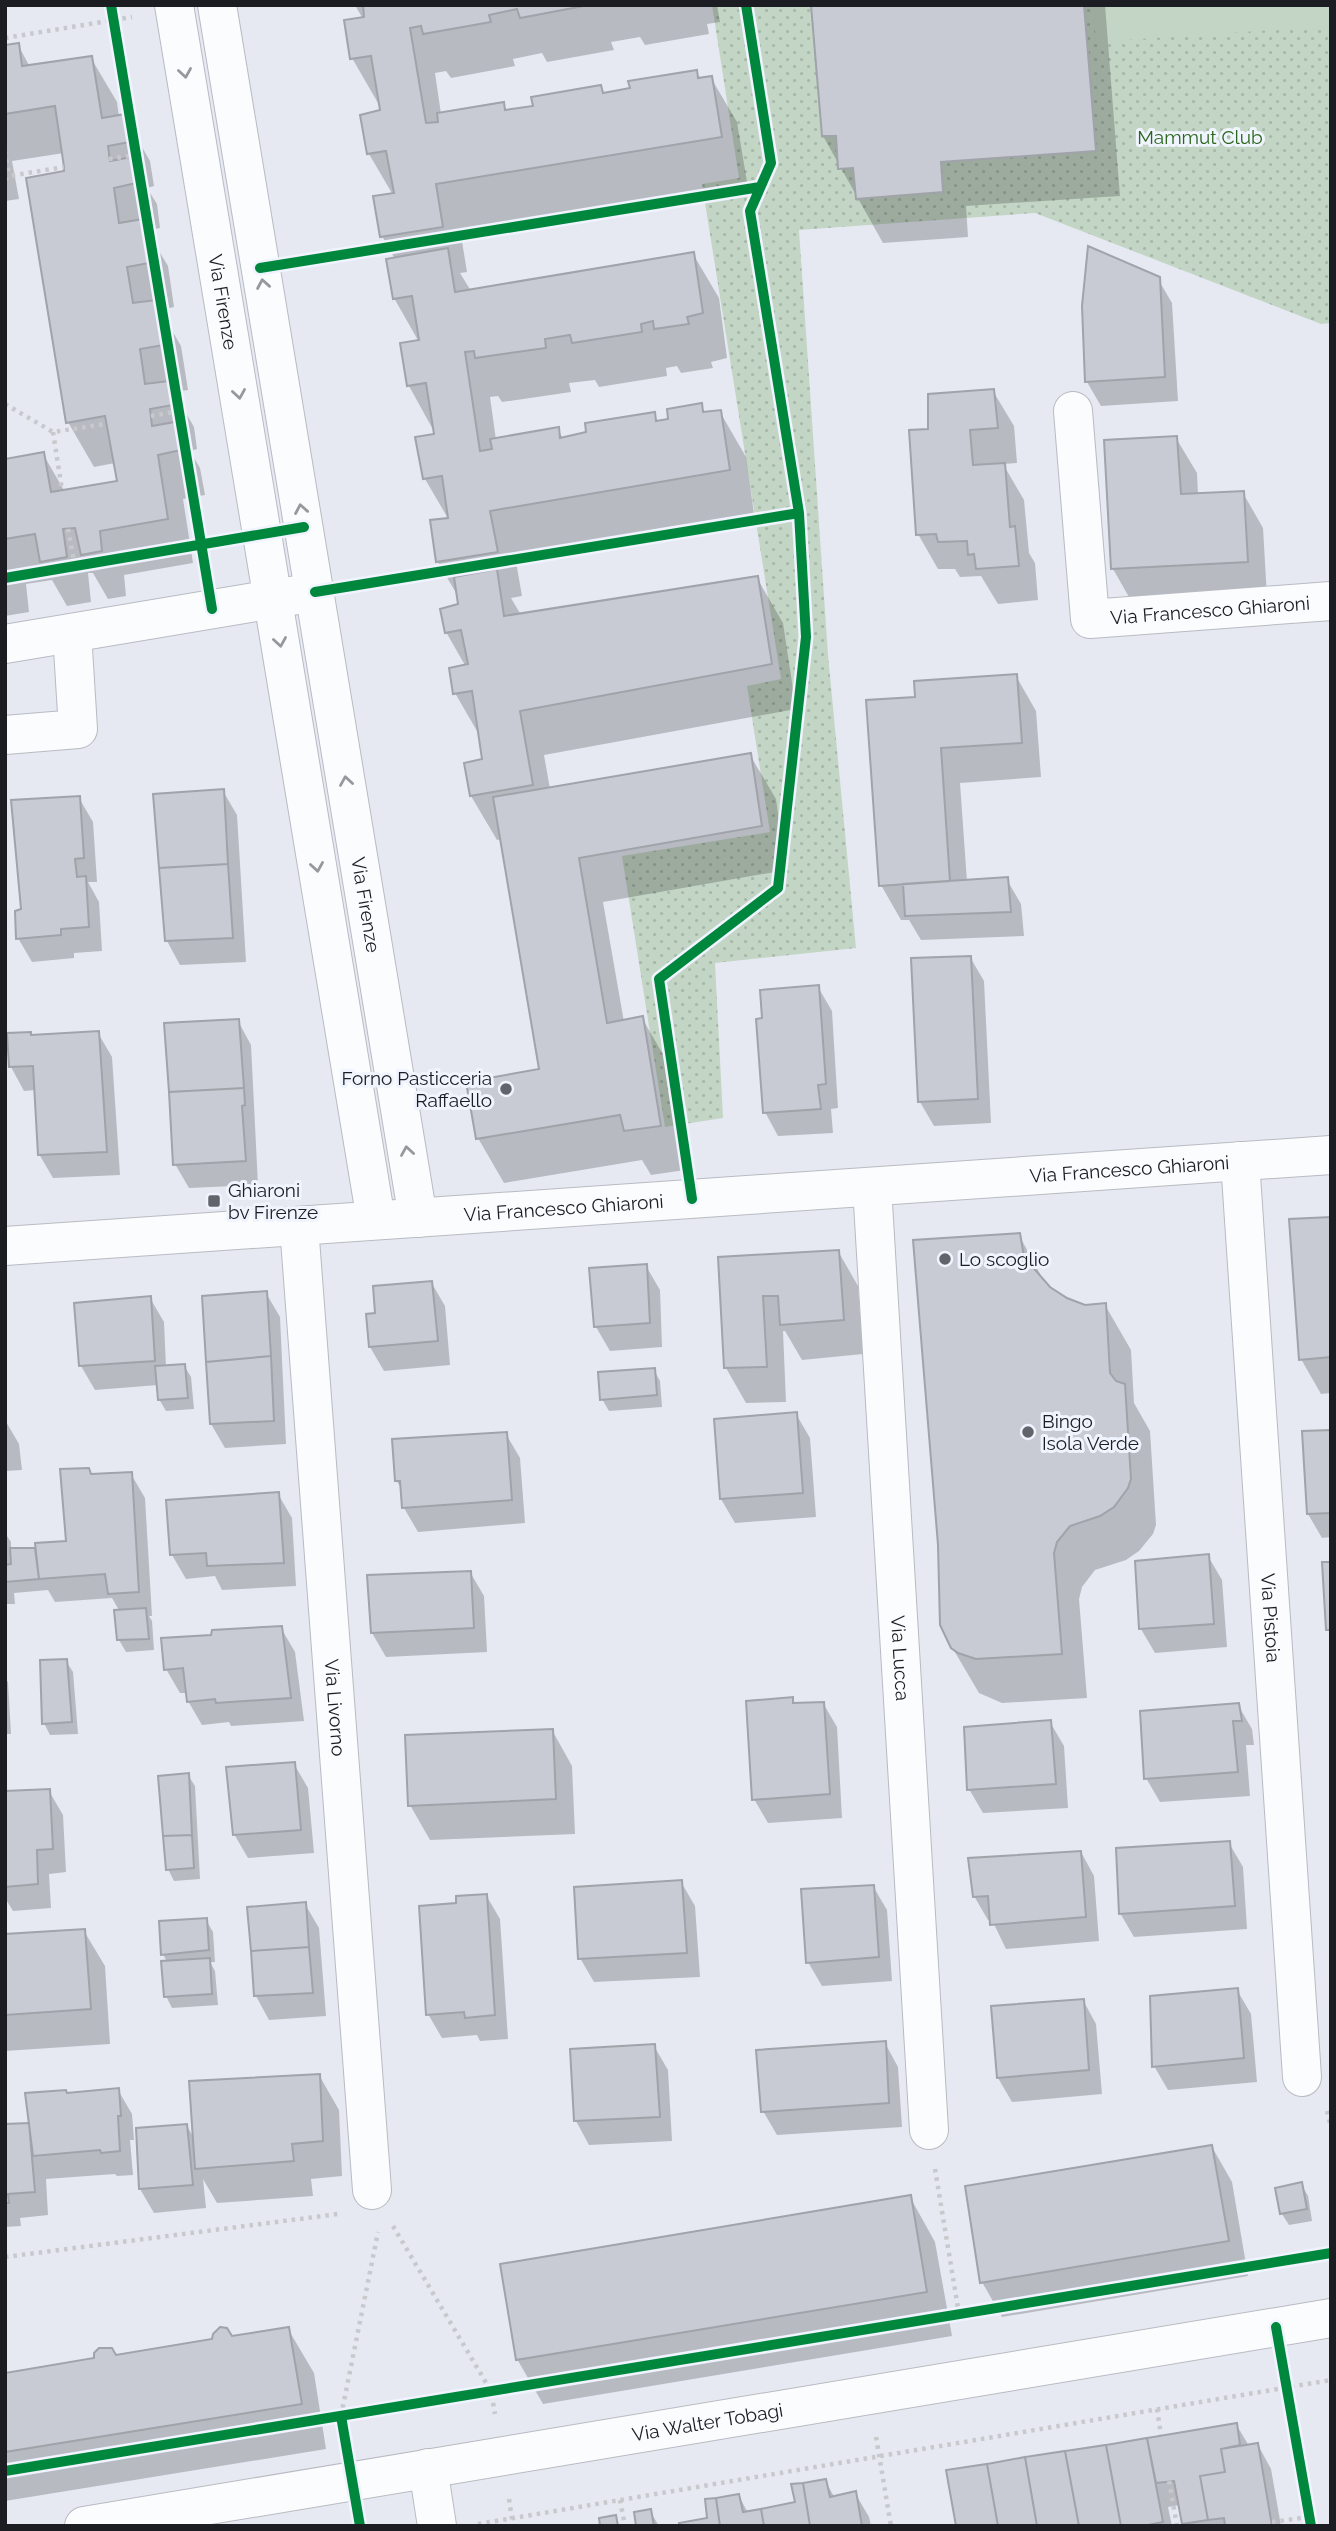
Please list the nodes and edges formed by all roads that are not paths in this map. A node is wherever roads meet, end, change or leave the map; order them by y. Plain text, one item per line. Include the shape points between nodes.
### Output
1 (217, 5) edge
2 (174, 7) edge
3 (1073, 411) dead end
4 (315, 592) junction
5 (273, 599) junction
6 (1331, 601) edge
7 (72, 633) junction
8 (5, 644) edge
9 (5, 735) edge
10 (1331, 1155) edge
11 (1240, 1161) junction
12 (872, 1187) junction
13 (418, 1218) junction
14 (376, 1220) junction
15 (299, 1226) junction
16 (5, 1246) edge
17 (1302, 2077) dead end
18 (929, 2130) road end
19 (377, 2199) road end
20 (1331, 2318) edge
21 (428, 2468) junction
22 (84, 2526) edge
23 (437, 2526) edge

4 -> 1 street, Via Firenze
2 -> 5 street, Via Firenze
3 - 6 street, Via Francesco Ghiaroni via 1090,619
4 - 5 street
13 -> 4 street, Via Firenze
5 - 7 street
5 -> 14 street, Via Firenze
7 - 8 street
7 - 9 street via 78,729
10 - 11 street, Via Francesco Ghiaroni
11 - 12 street, Via Francesco Ghiaroni
11 - 17 street, Via Pistoia
12 - 13 street, Via Francesco Ghiaroni
12 - 18 street, Via Lucca
13 - 14 street, Via Francesco Ghiaroni
14 - 15 street, Via Francesco Ghiaroni
15 - 16 street, Via Francesco Ghiaroni
15 - 19 street, Via Livorno
20 - 21 street, Via Walter Tobagi
21 - 22 street, Via Walter Tobagi
21 - 23 street

